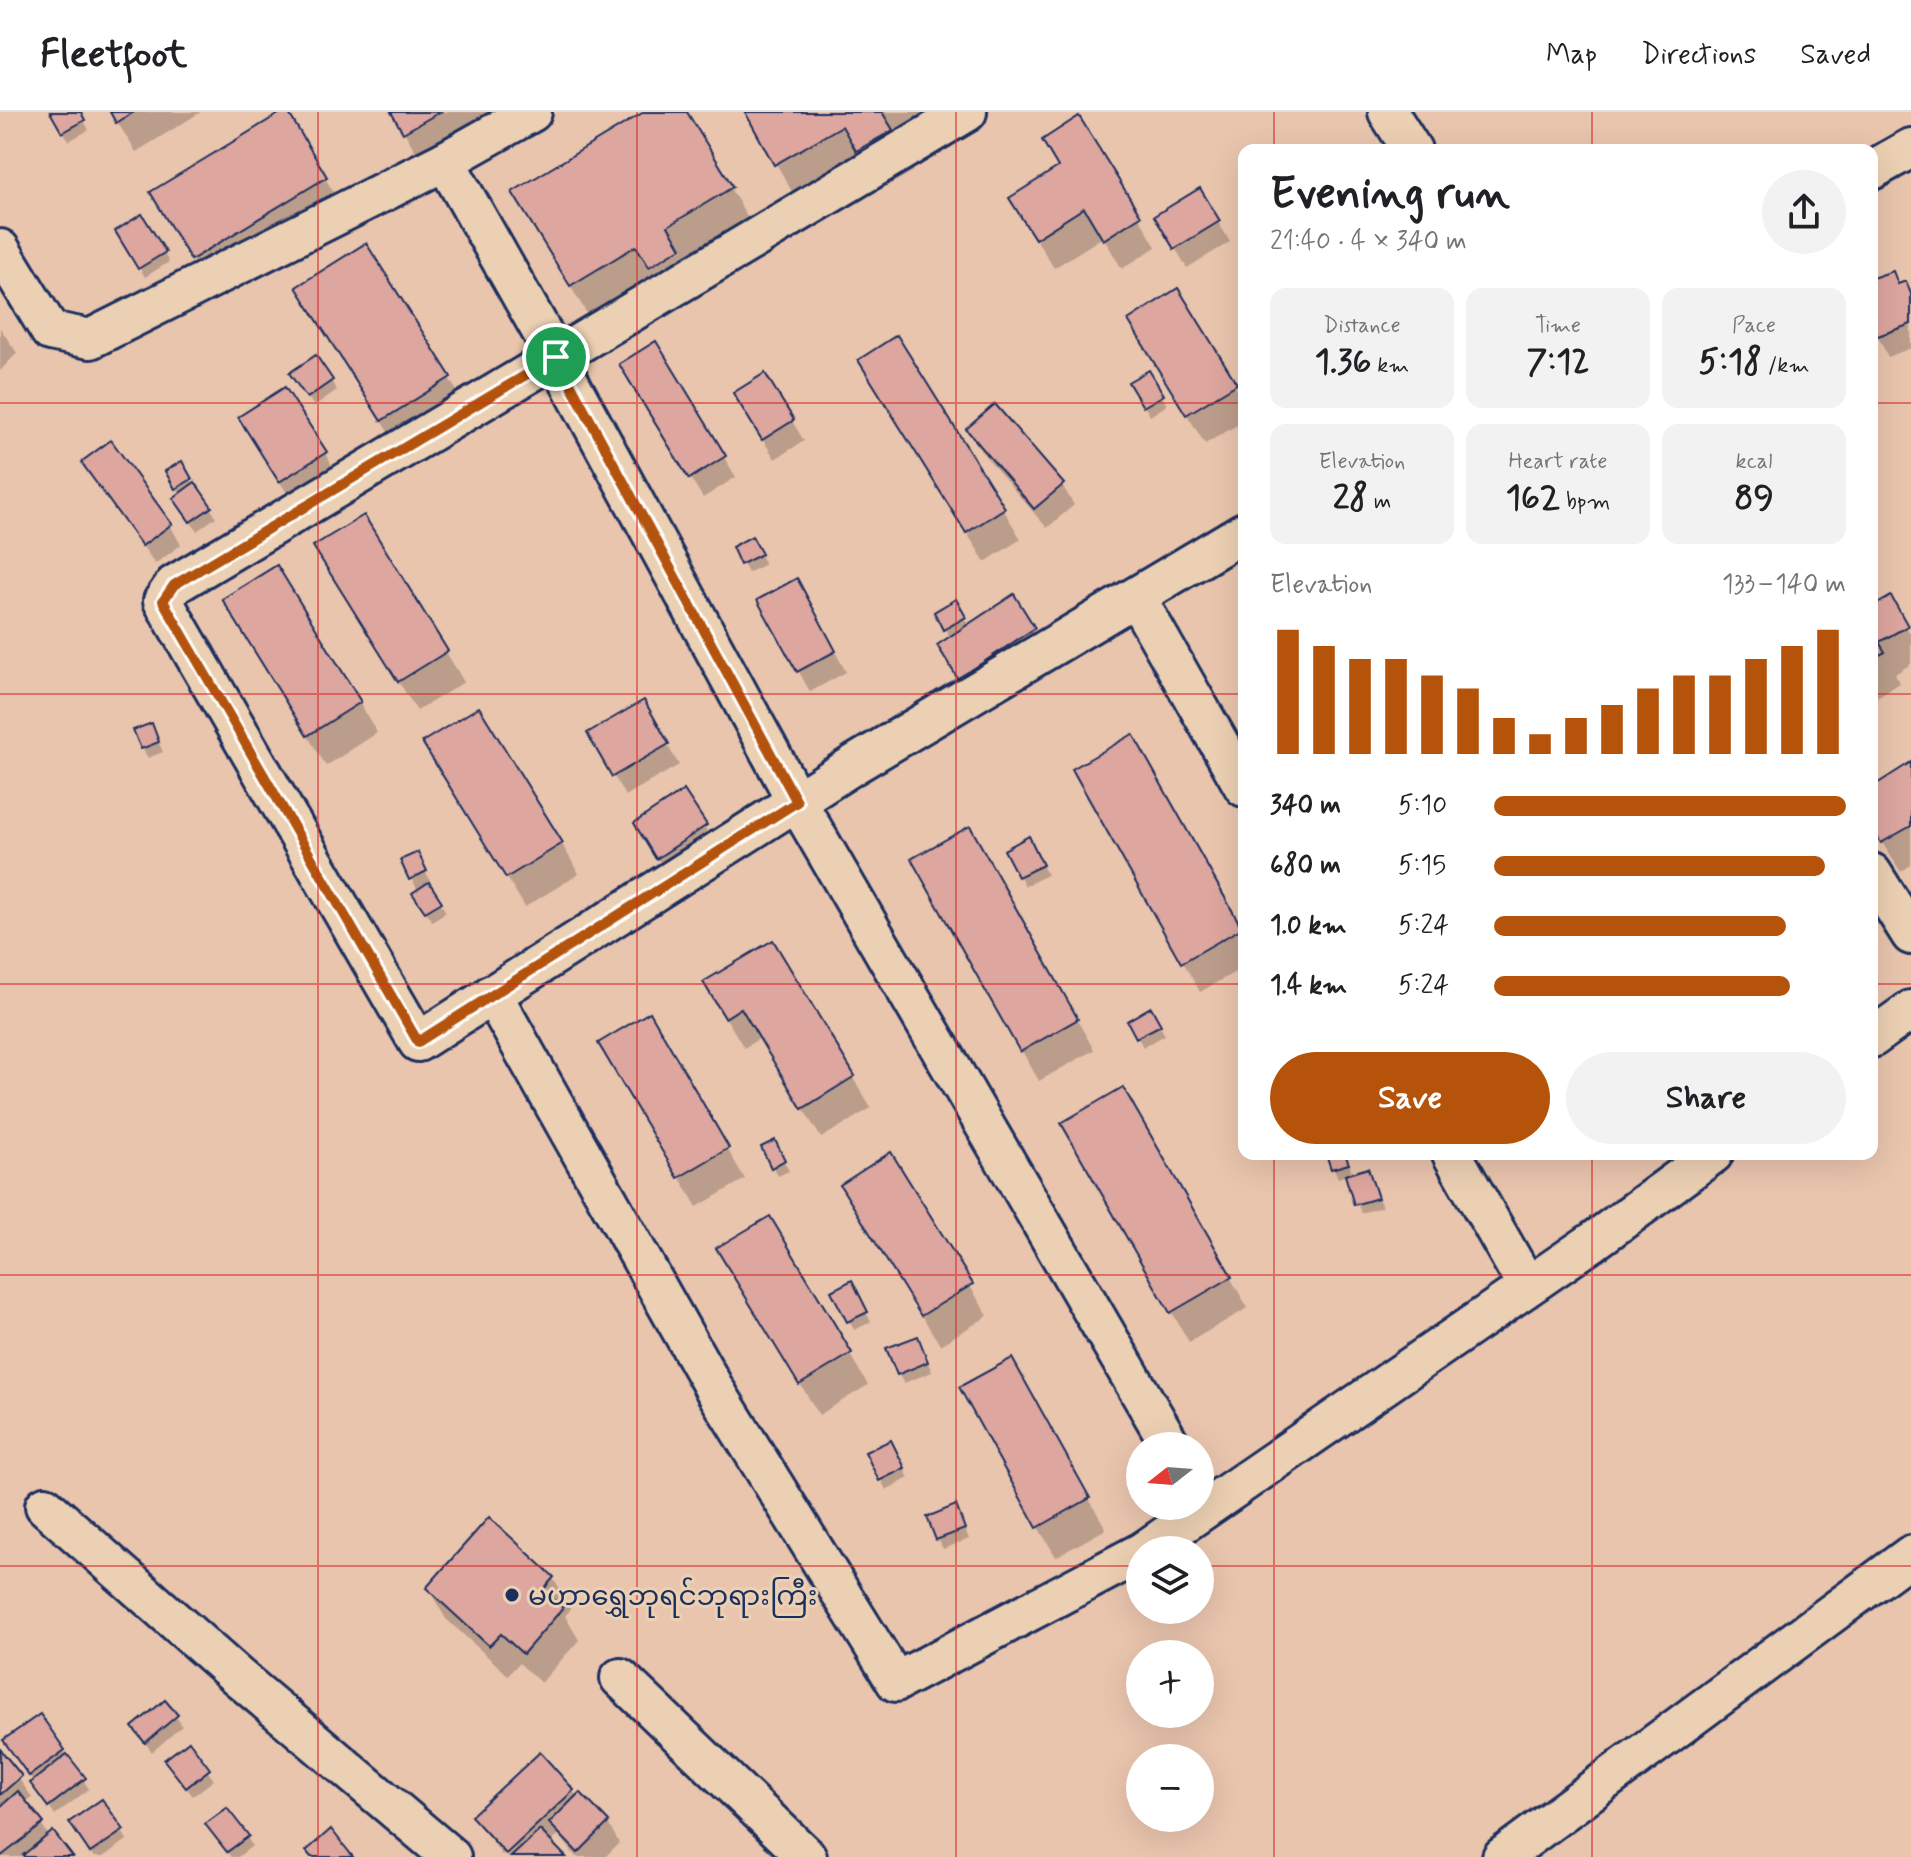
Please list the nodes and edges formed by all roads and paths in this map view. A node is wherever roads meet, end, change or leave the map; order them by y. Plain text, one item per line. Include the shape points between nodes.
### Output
1 (532, 112) edge
2 (967, 112) edge
3 (1388, 112) edge
4 (1408, 144) edge
5 (1911, 148) edge
6 (445, 161) junction
7 (1878, 167) edge
8 (0, 249) edge
9 (556, 357) junction
10 (1238, 536) edge
11 (1136, 597) junction
12 (1238, 776) edge
13 (797, 802) junction
14 (1878, 883) edge
15 (1911, 935) edge
16 (492, 994) junction
17 (1911, 1010) edge
18 (1878, 1034) edge
19 (1455, 1160) edge
20 (1705, 1160) edge
21 (1527, 1286) junction
22 (1163, 1432) edge
23 (1214, 1495) edge
24 (45, 1506) dead end
25 (1181, 1520) edge
26 (1162, 1536) edge
27 (1911, 1555) edge
28 (1126, 1560) edge
29 (620, 1678) dead end
30 (451, 1857) edge
31 (807, 1857) edge
32 (1502, 1857) edge

1 - 6 street
2 - 9 street
3 - 4 street
5 - 7 street
6 - 8 street via 90,339 50,331
6 - 9 street
9 - 13 street
9 - 16 street via 174,585 163,601 418,1042
10 - 11 street
11 - 12 street
11 - 13 street
13 - 16 street
13 - 22 street
14 - 15 street
16 - 28 street via 715,1390 896,1682
17 - 18 street
19 - 21 street
20 - 21 street
21 - 23 street
24 - 30 street
25 - 26 street
27 - 32 street
29 - 31 street

